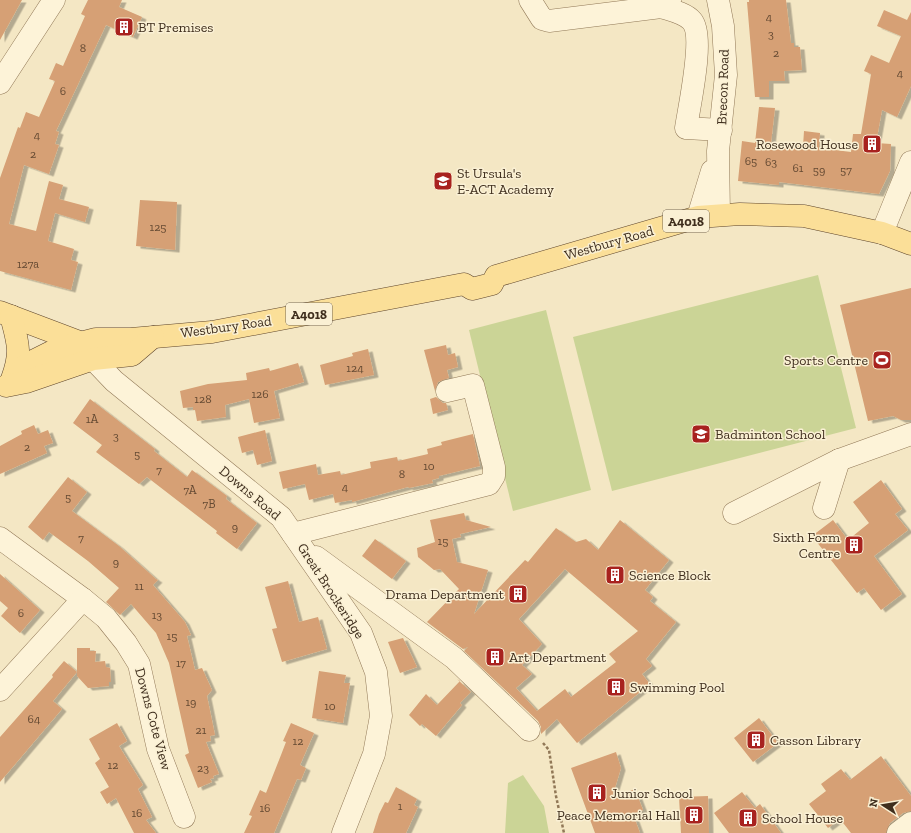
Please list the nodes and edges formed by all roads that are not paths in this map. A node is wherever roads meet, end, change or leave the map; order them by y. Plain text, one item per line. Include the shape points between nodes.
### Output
1 (54, 0) edge
2 (530, 0) edge
3 (718, 0) edge
4 (665, 3) edge
5 (0, 83) edge
6 (720, 141) junction
7 (911, 162) edge
8 (719, 215) junction
9 (698, 217) junction
10 (882, 233) junction
11 (911, 244) edge
12 (6, 314) edge
13 (87, 351) junction
14 (5, 387) edge
15 (447, 391) dead end
16 (911, 434) edge
17 (838, 460) junction
18 (824, 508) dead end
19 (734, 513) dead end
20 (0, 538) edge
21 (299, 541) junction
22 (83, 599) junction
23 (0, 690) edge
24 (529, 730) road end
25 (184, 817) dead end
26 (343, 833) edge

1 - 5 street
2 - 4 street via 542,19 549,22
3 - 6 street, Brecon Road via 723,26 726,75
4 - 6 street via 691,20 697,30 695,69 686,128
6 - 8 street, Brecon Road
6 - 9 street, Brecon Road
7 - 10 street
8 - 9 main road, Westbury Road / A4018
8 - 10 main road, Westbury Road / A4018 via 804,216
9 - 13 main road, Westbury Road / A4018 via 496,276 489,270 469,275 464,284 212,332 96,339
10 - 11 main road, Westbury Road / A4018
12 - 13 main road, Westbury Road
12 - 14 main road, Westbury Road via 19,346 18,363
13 - 14 main road, Westbury Road / A4018 via 57,350 27,364
13 - 21 street, Downs Road via 114,381 281,517
15 - 21 street via 474,385 494,467 494,476 489,484
16 - 17 street
17 - 18 street
17 - 19 street
20 - 22 street, Downs Cote View
21 - 24 street via 454,658
21 - 26 street, Great Brockeridge via 361,634 376,672 381,716 374,754
22 - 23 street
22 - 25 street, Downs Cote View via 111,624 139,664 158,749

